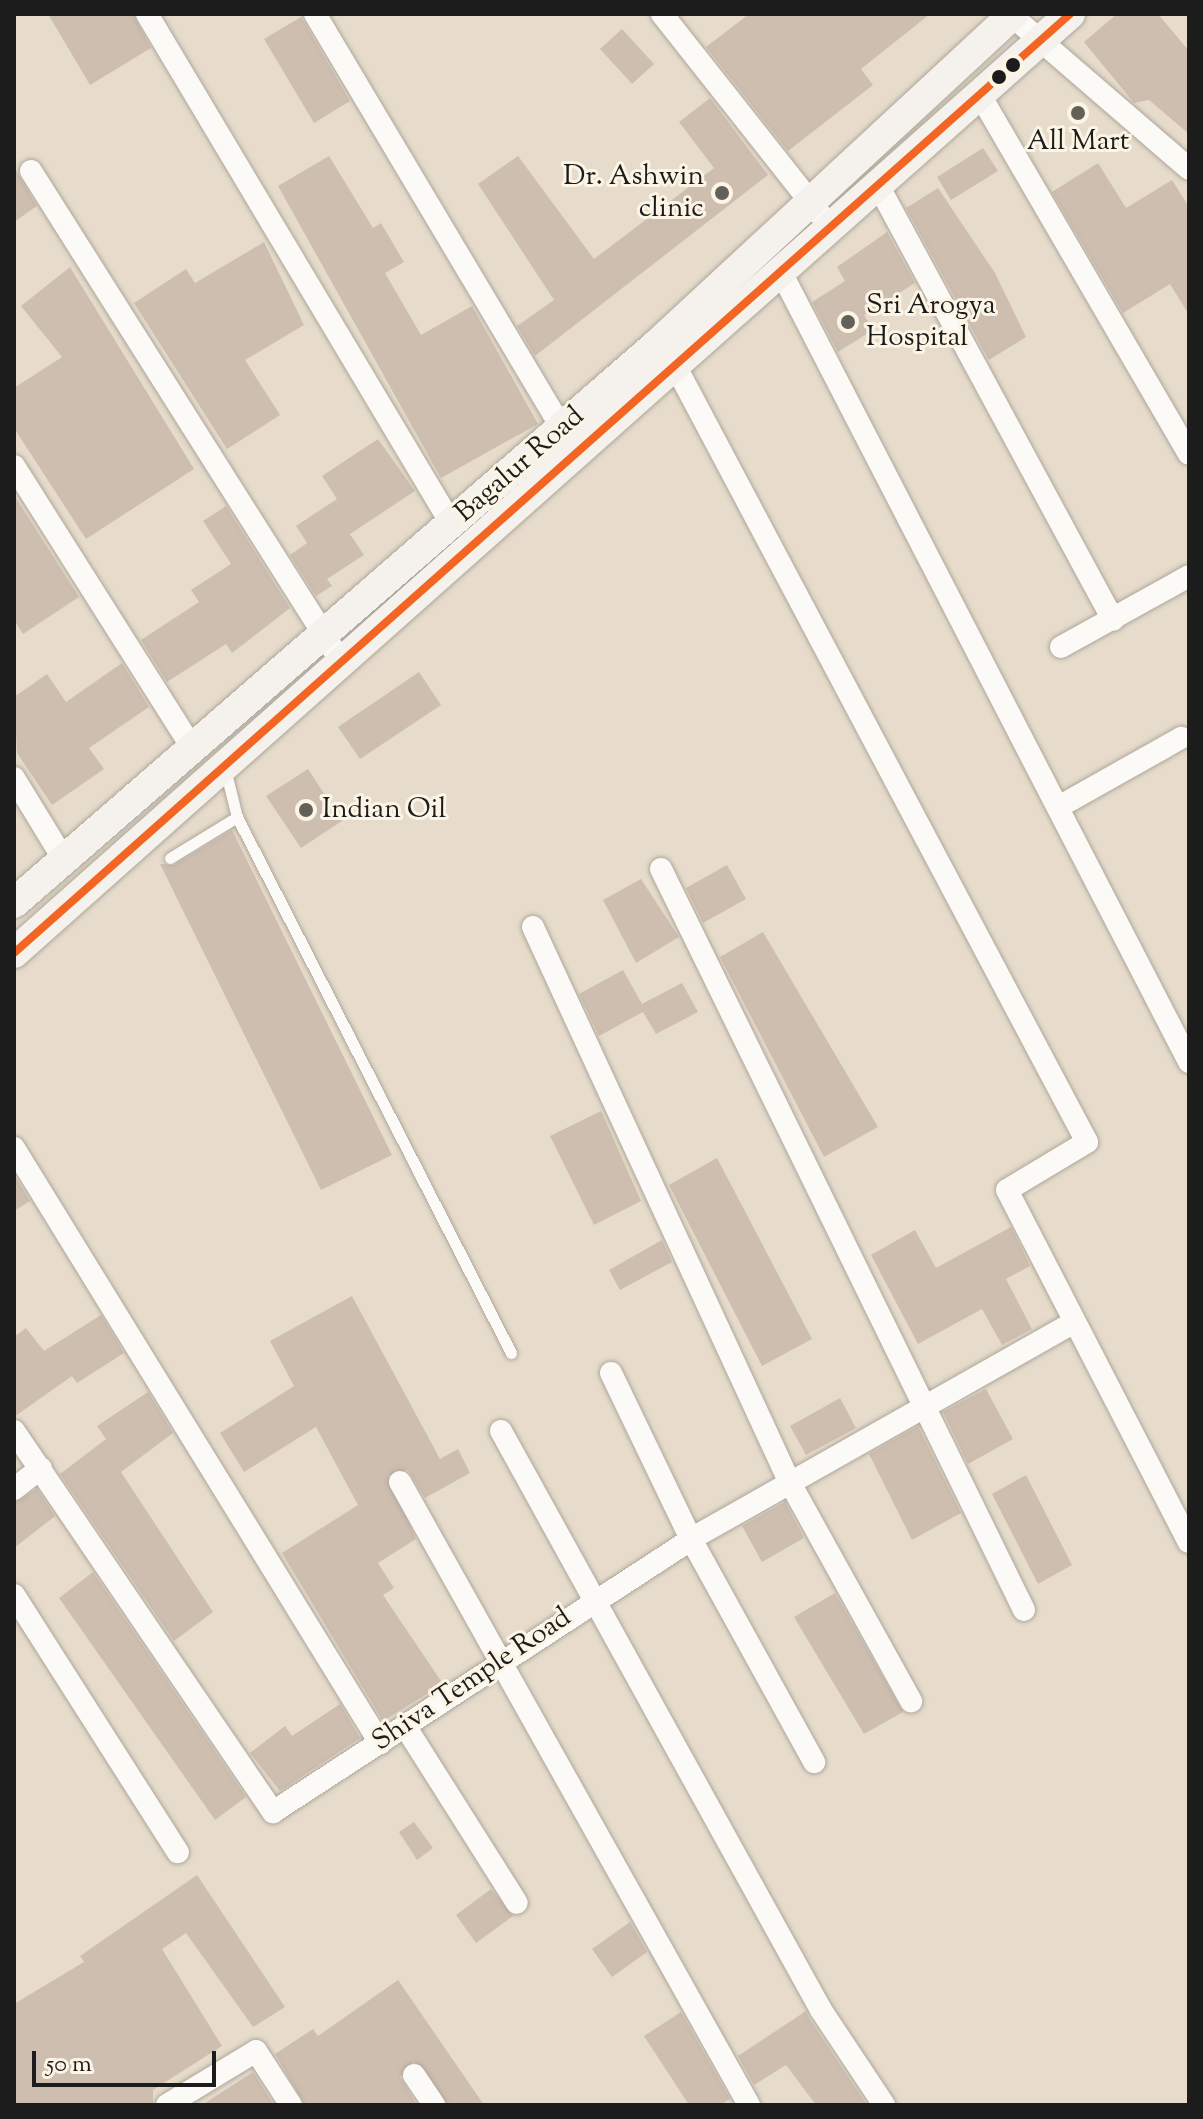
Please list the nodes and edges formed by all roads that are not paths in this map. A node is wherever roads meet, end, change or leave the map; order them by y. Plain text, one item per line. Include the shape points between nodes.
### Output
1 (147, 14) edge
2 (315, 14) edge
3 (662, 14) edge
4 (1070, 14) edge
5 (1013, 15) edge
6 (1042, 39) junction
7 (980, 95) junction
8 (1189, 169) edge
9 (31, 171) dead end
10 (879, 187) junction
11 (808, 201) junction
12 (832, 229) junction
13 (782, 274) junction
14 (677, 369) junction
15 (562, 428) junction
16 (1189, 454) edge
17 (14, 466) edge
18 (452, 525) junction
19 (1189, 576) edge
20 (1113, 620) junction
21 (323, 636) junction
22 (1061, 647) dead end
23 (343, 665) junction
24 (1186, 742) edge
25 (192, 748) junction
26 (225, 768) junction
27 (14, 778) edge
28 (1062, 805) junction
29 (237, 817) junction
30 (170, 858) dead end
31 (64, 860) junction
32 (661, 869) dead end
33 (14, 903) edge
34 (533, 927) dead end
35 (14, 953) edge
36 (1189, 1062) edge
37 (14, 1148) edge
38 (1074, 1322) junction
39 (511, 1353) dead end
40 (611, 1373) dead end
41 (924, 1407) junction
42 (14, 1431) edge
43 (501, 1431) dead end
44 (41, 1468) junction
45 (789, 1481) junction
46 (400, 1482) dead end
47 (14, 1489) edge
48 (691, 1539) junction
49 (1189, 1542) edge
50 (14, 1595) edge
51 (593, 1599) junction
52 (1024, 1610) dead end
53 (500, 1664) junction
54 (911, 1701) dead end
55 (405, 1726) junction
56 (380, 1743) junction
57 (814, 1762) dead end
58 (178, 1852) dead end
59 (517, 1903) dead end
60 (414, 2075) dead end
61 (167, 2105) edge
62 (291, 2105) edge
63 (434, 2105) edge
64 (749, 2105) edge
65 (884, 2105) edge

1 - 18 street
2 - 15 street
3 - 11 street
4 - 6 main road, Bagalur Road
5 - 6 street
5 - 11 main road, Bagalur Road
6 - 7 main road, Bagalur Road
6 - 8 street
7 - 10 main road, Bagalur Road
7 - 16 street
9 - 21 street
10 - 12 main road, Bagalur Road
10 - 20 street
11 - 12 street
11 - 15 main road, Bagalur Road
12 - 13 main road, Bagalur Road
13 - 14 main road, Bagalur Road
13 - 28 street
14 - 23 main road, Bagalur Road
14 - 38 street via 1087,1142 1007,1190
15 - 18 main road, Bagalur Road
17 - 25 street
18 - 21 main road, Bagalur Road
19 - 20 street
20 - 22 street
21 - 23 street
21 - 25 main road, Bagalur Road
23 - 26 main road, Bagalur Road
24 - 28 street
25 - 31 main road, Bagalur Road
26 - 29 lane
26 - 35 main road, Bagalur Road
27 - 31 street
28 - 36 street
29 - 30 lane
29 - 39 lane
31 - 33 main road, Bagalur Road
32 - 41 street
34 - 45 street
37 - 56 street
38 - 41 street, Shiva Temple Road
38 - 49 street
40 - 48 street
41 - 45 street, Shiva Temple Road
41 - 52 street
42 - 44 street, Shiva Temple Road
43 - 51 street
44 - 47 street
44 - 56 street, Shiva Temple Road via 273,1812
45 - 48 street, Shiva Temple Road
45 - 54 street
46 - 53 street
48 - 51 street, Shiva Temple Road
48 - 57 street
50 - 58 street
51 - 53 street, Shiva Temple Road
51 - 65 street via 821,2010
53 - 55 street, Shiva Temple Road
53 - 64 street
55 - 56 street, Shiva Temple Road
55 - 59 street
60 - 63 street
61 - 62 street via 256,2051

